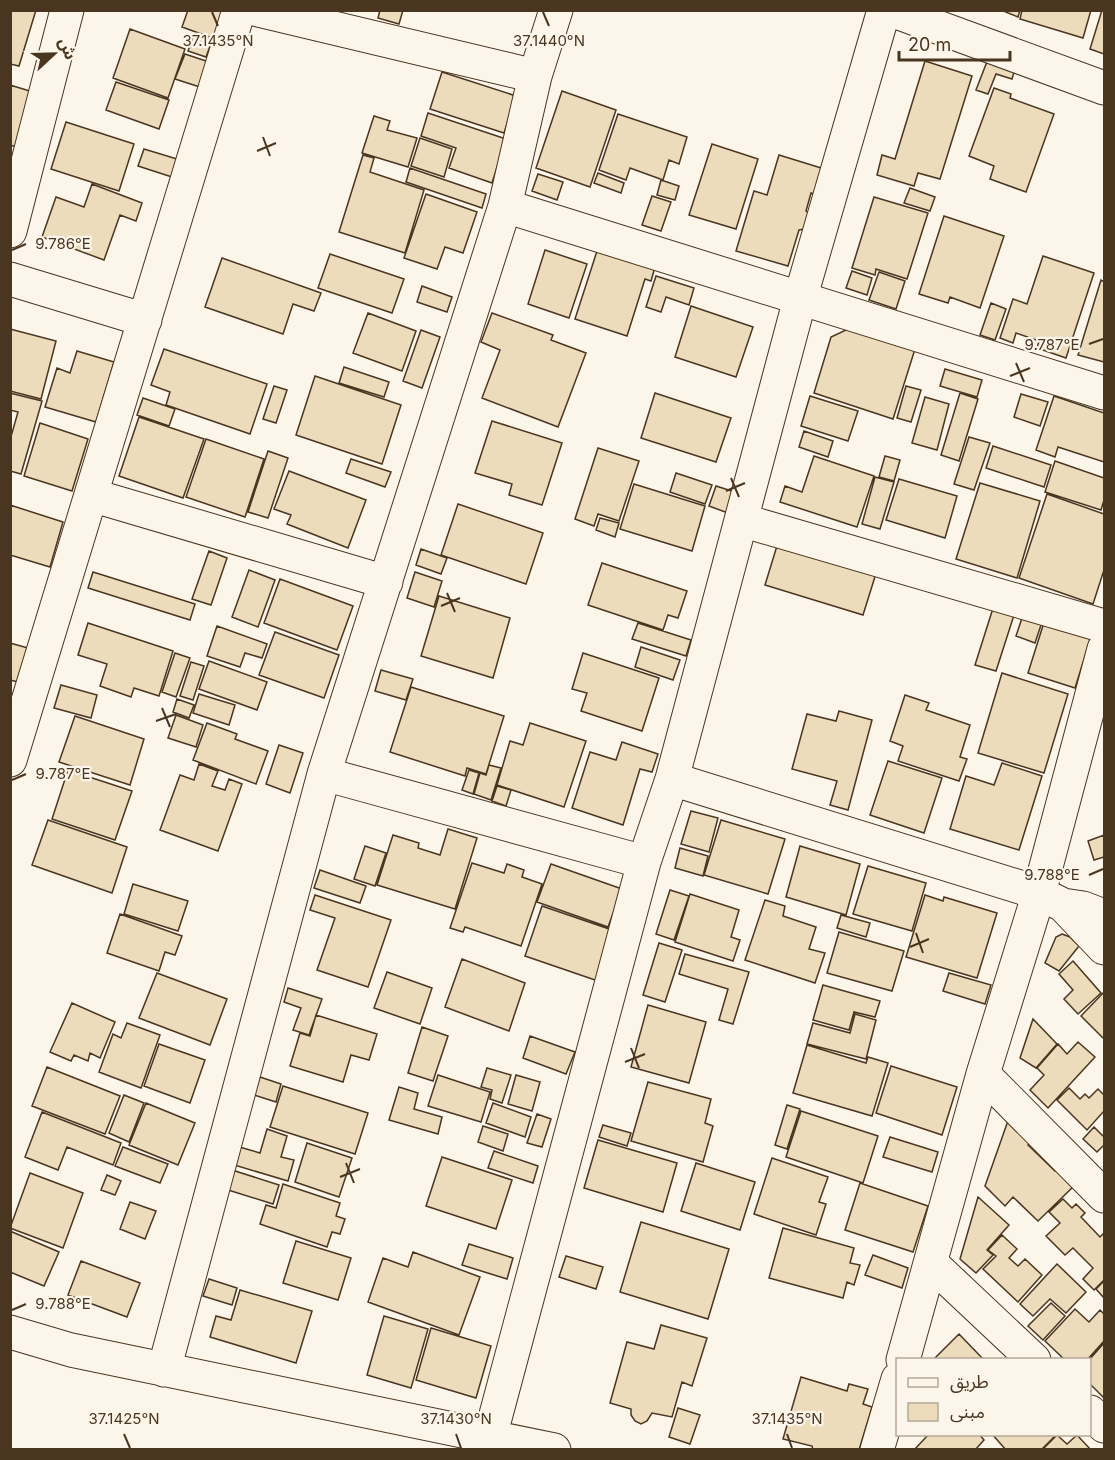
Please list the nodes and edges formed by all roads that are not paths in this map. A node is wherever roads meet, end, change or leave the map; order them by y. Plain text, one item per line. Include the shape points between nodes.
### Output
1 (68, 10) edge
2 (239, 10) edge
3 (258, 10) edge
4 (556, 10) edge
5 (884, 10) edge
6 (891, 10) edge
7 (311, 16) edge
8 (535, 76) junction
9 (1104, 88) edge
10 (505, 206) junction
11 (10, 231) edge
12 (10, 279) edge
13 (800, 298) junction
14 (145, 320) junction
15 (1104, 393) edge
16 (92, 495) junction
17 (741, 520) junction
18 (386, 582) junction
19 (1104, 626) edge
20 (1104, 649) edge
21 (1096, 709) edge
22 (10, 760) edge
23 (324, 774) junction
24 (672, 779) junction
25 (644, 862) junction
26 (1079, 905) edge
27 (1104, 948) edge
28 (983, 1074) junction
29 (1104, 1196) edge
30 (931, 1263) junction
31 (10, 1332) edge
32 (903, 1358) edge
33 (1033, 1358) edge
34 (164, 1370) junction
35 (896, 1382) edge
36 (1091, 1414) edge
37 (1104, 1426) edge
38 (490, 1437) junction
39 (554, 1449) edge
40 (877, 1449) edge

1 - 11 street
2 - 14 street
3 - 7 street
4 - 8 street
5 - 13 street
6 - 9 street
7 - 8 street
8 - 10 street
10 - 13 street
10 - 18 street
12 - 14 street
13 - 15 street
13 - 17 street
14 - 16 street
16 - 18 street
16 - 22 street
17 - 19 street
17 - 24 street
18 - 23 street
20 - 21 street
21 - 26 street
23 - 25 street
23 - 34 street
24 - 25 street
24 - 26 street
25 - 38 street
26 - 27 street
26 - 28 street
28 - 29 street
28 - 30 street
30 - 32 street
30 - 33 street
31 - 34 street
34 - 38 street
35 - 40 street
36 - 37 street
38 - 39 street

